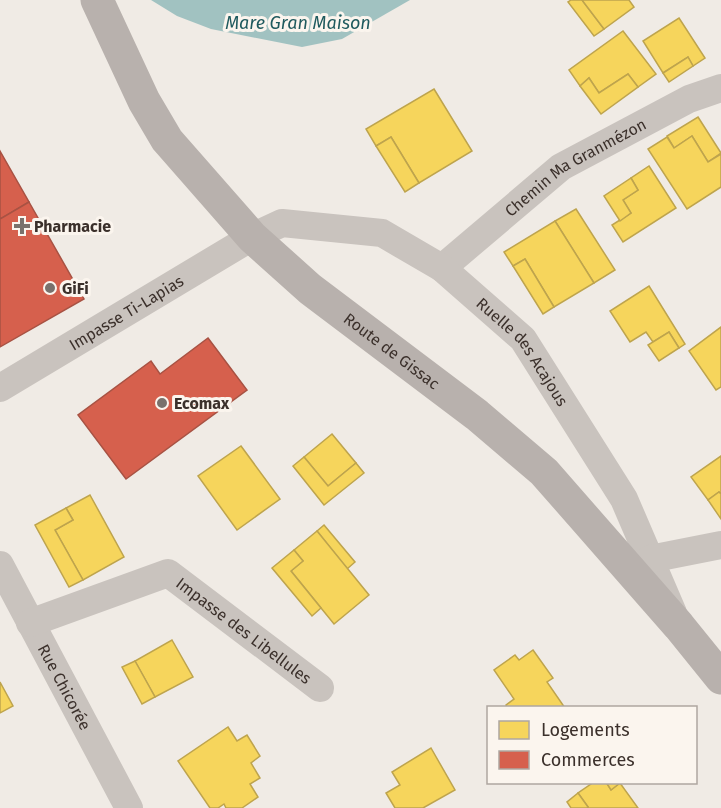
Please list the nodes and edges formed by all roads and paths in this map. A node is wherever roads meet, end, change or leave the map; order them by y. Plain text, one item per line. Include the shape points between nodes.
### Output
1 (97, 0) edge
2 (721, 88) edge
3 (252, 237) junction
4 (442, 268) junction
5 (0, 388) edge
6 (721, 545) edge
7 (650, 559) junction
8 (0, 566) edge
9 (30, 623) junction
10 (679, 626) junction
11 (721, 678) edge
12 (320, 688) dead end
13 (129, 808) edge

1 - 3 main road, Route de Gissac via 144,101 167,140
2 - 4 street, Chemin Ma Granmézon via 689,99 561,167
3 - 4 street, Ruelle des Acajous via 282,223 382,233
3 - 5 street, Impasse Ti-Lapias
3 - 10 main road, Route de Gissac via 310,290 477,415 544,472
4 - 7 street, Ruelle des Acajous via 523,339 624,499
6 - 7 street
7 - 10 street, Ruelle des Acajous
8 - 9 street, Rue Chicorée
9 - 12 street, Impasse des Libellules via 168,573
9 - 13 street, Rue Chicorée
10 - 11 main road, Route de Gissac

